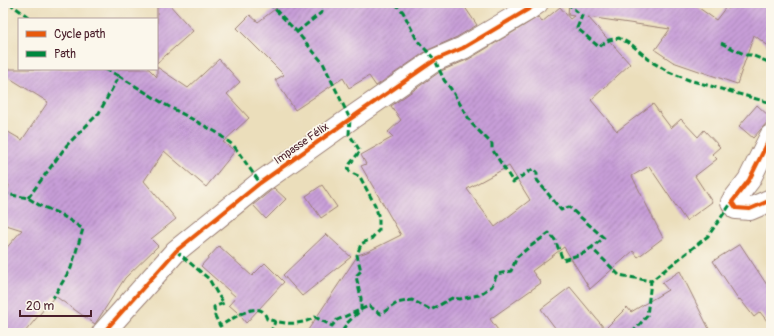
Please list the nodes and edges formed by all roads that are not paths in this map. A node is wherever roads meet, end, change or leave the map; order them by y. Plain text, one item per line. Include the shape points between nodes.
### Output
1 (537, 3) edge
2 (771, 136) edge
3 (771, 200) edge
4 (103, 333) edge

1 - 4 street, Impasse Félix via 463,48 435,60 260,183 176,251
2 - 3 street via 749,180 732,202 736,208 750,209

